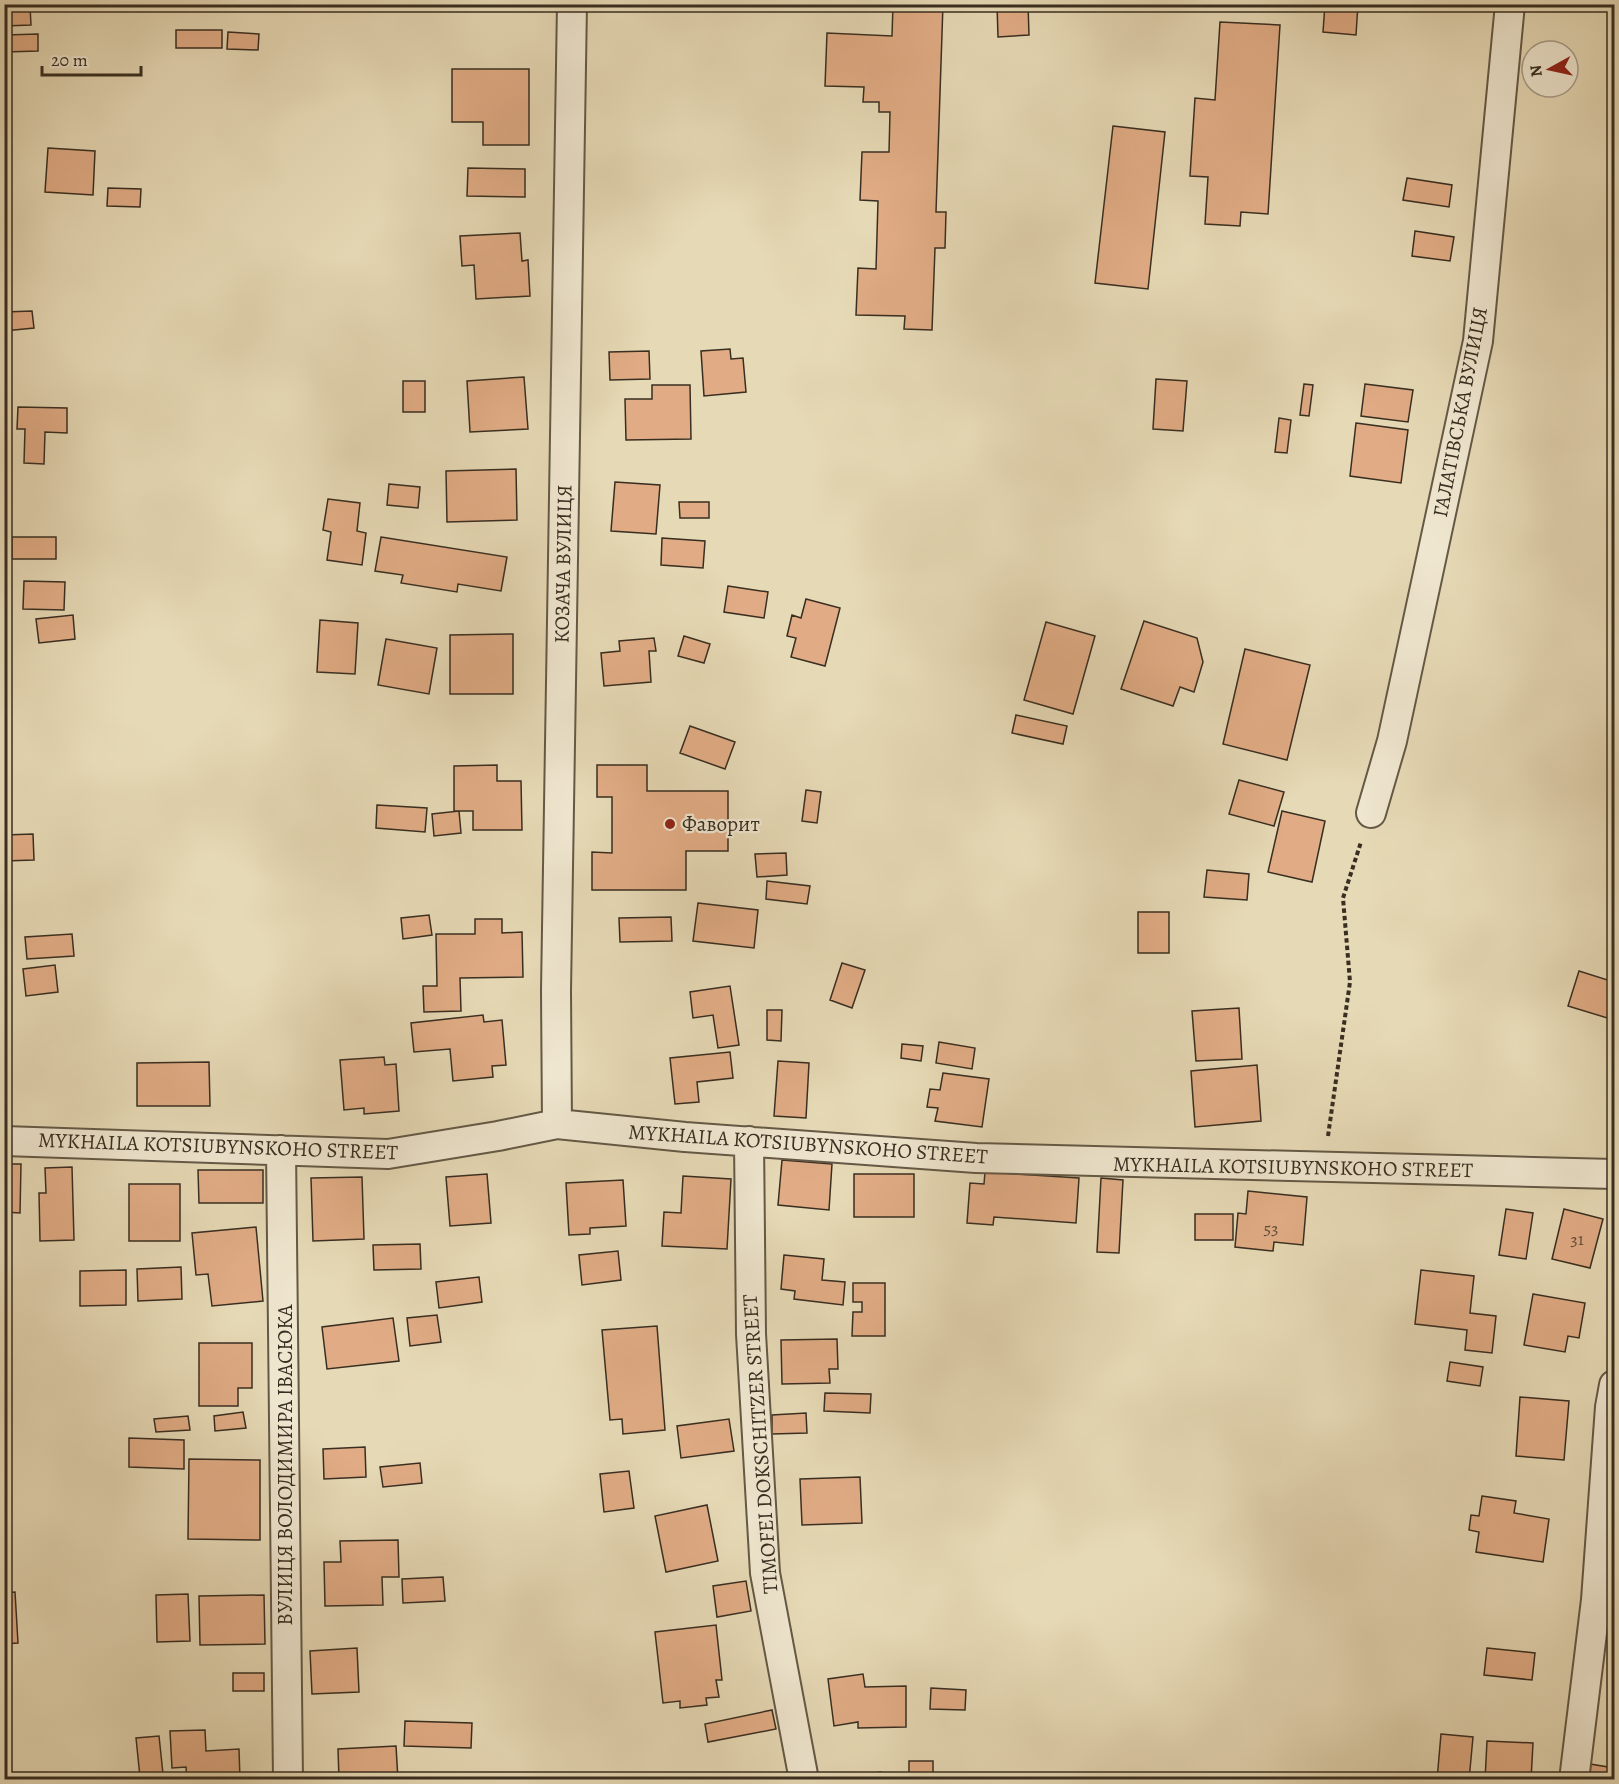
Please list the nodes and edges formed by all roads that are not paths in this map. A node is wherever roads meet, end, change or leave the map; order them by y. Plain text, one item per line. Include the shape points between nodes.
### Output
1 (572, 4) edge
2 (1510, 4) edge
3 (1371, 813) road end
4 (557, 1124) junction
5 (4, 1141) edge
6 (749, 1141) junction
7 (281, 1150) junction
8 (1614, 1174) edge
9 (1614, 1385) edge
10 (288, 1779) edge
11 (804, 1779) edge
12 (1574, 1779) edge

1 - 4 street, КОЗАЧА ВУЛИЦЯ
2 - 3 street, ГАЛАТІВСЬКА ВУЛИЦЯ via 1478,341 1392,741
4 - 6 street, MYKHAILA KOTSIUBYNSKOHO STREET
4 - 7 street, MYKHAILA KOTSIUBYNSKOHO STREET via 388,1154
5 - 7 street, MYKHAILA KOTSIUBYNSKOHO STREET
6 - 8 street, MYKHAILA KOTSIUBYNSKOHO STREET via 975,1158
6 - 11 street, TIMOFEI DOKSCHITZER STREET via 751,1334 765,1573
7 - 10 street, ВУЛИЦЯ ВОЛОДИМИРА ІВАСЮКА
9 - 12 street via 1596,1600

